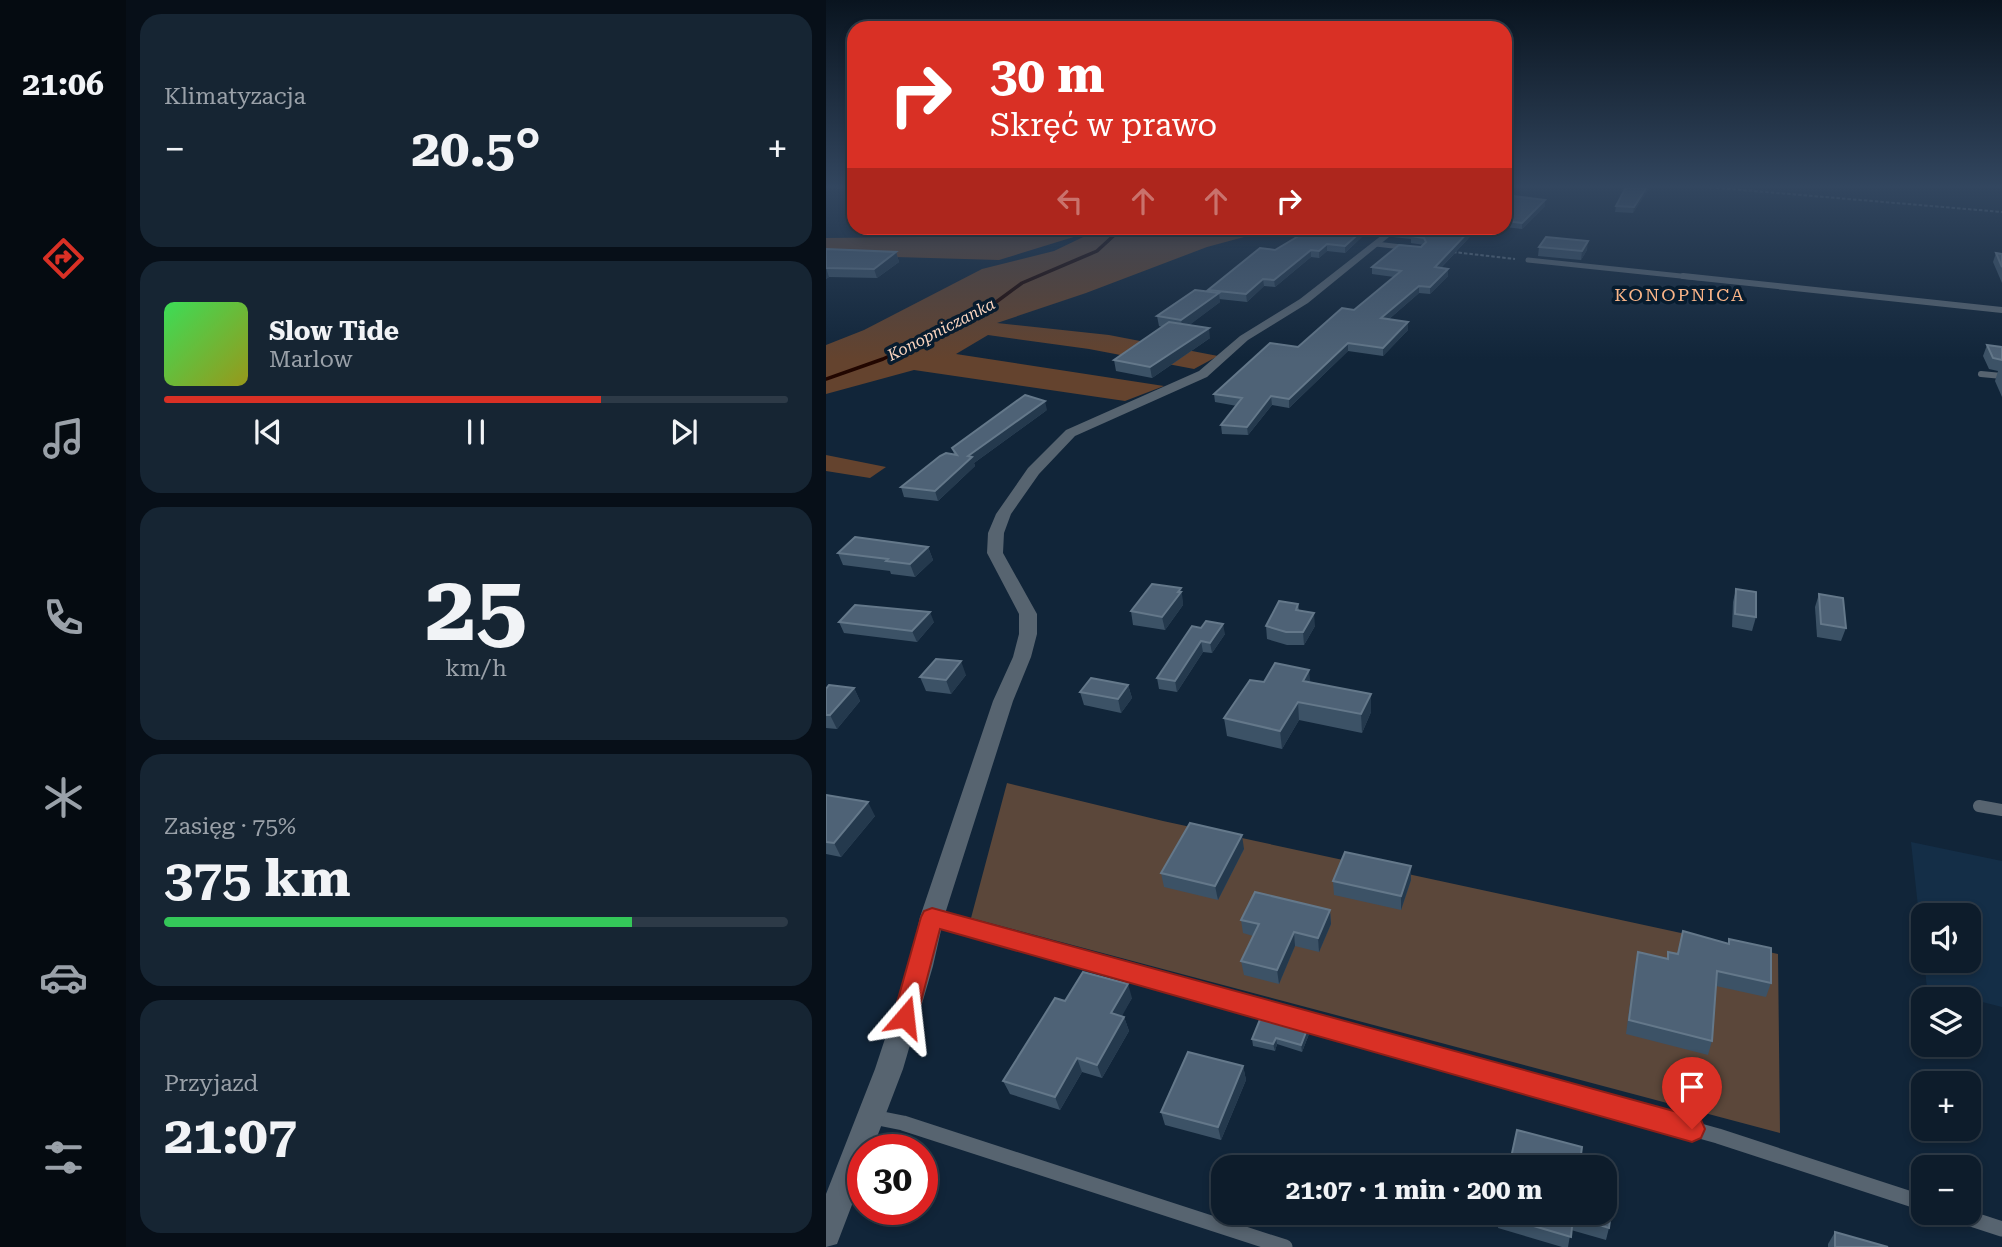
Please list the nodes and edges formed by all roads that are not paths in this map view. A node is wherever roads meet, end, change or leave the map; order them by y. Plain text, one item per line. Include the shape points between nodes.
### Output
1 (1376, 244) joint
2 (1421, 249) edge
3 (1528, 260) road end
4 (2002, 310) edge
5 (1981, 374) dead end
6 (2002, 376) edge
7 (1979, 806) dead end
8 (2002, 810) edge
9 (932, 917) junction
10 (873, 1117) junction
11 (1911, 1199) edge
12 (1981, 1222) edge
13 (2002, 1229) edge
14 (826, 1233) edge
15 (1285, 1247) edge

1 - 2 lane
1 - 9 street via 1291,310 1244,338 1203,374 1064,437 1007,510 998,525 995,553 1028,614 1028,634
3 - 4 lane
5 - 6 lane
7 - 8 lane
9 - 10 street
9 - 11 lane via 1718,1136
10 - 14 street
10 - 15 lane
12 - 13 lane

